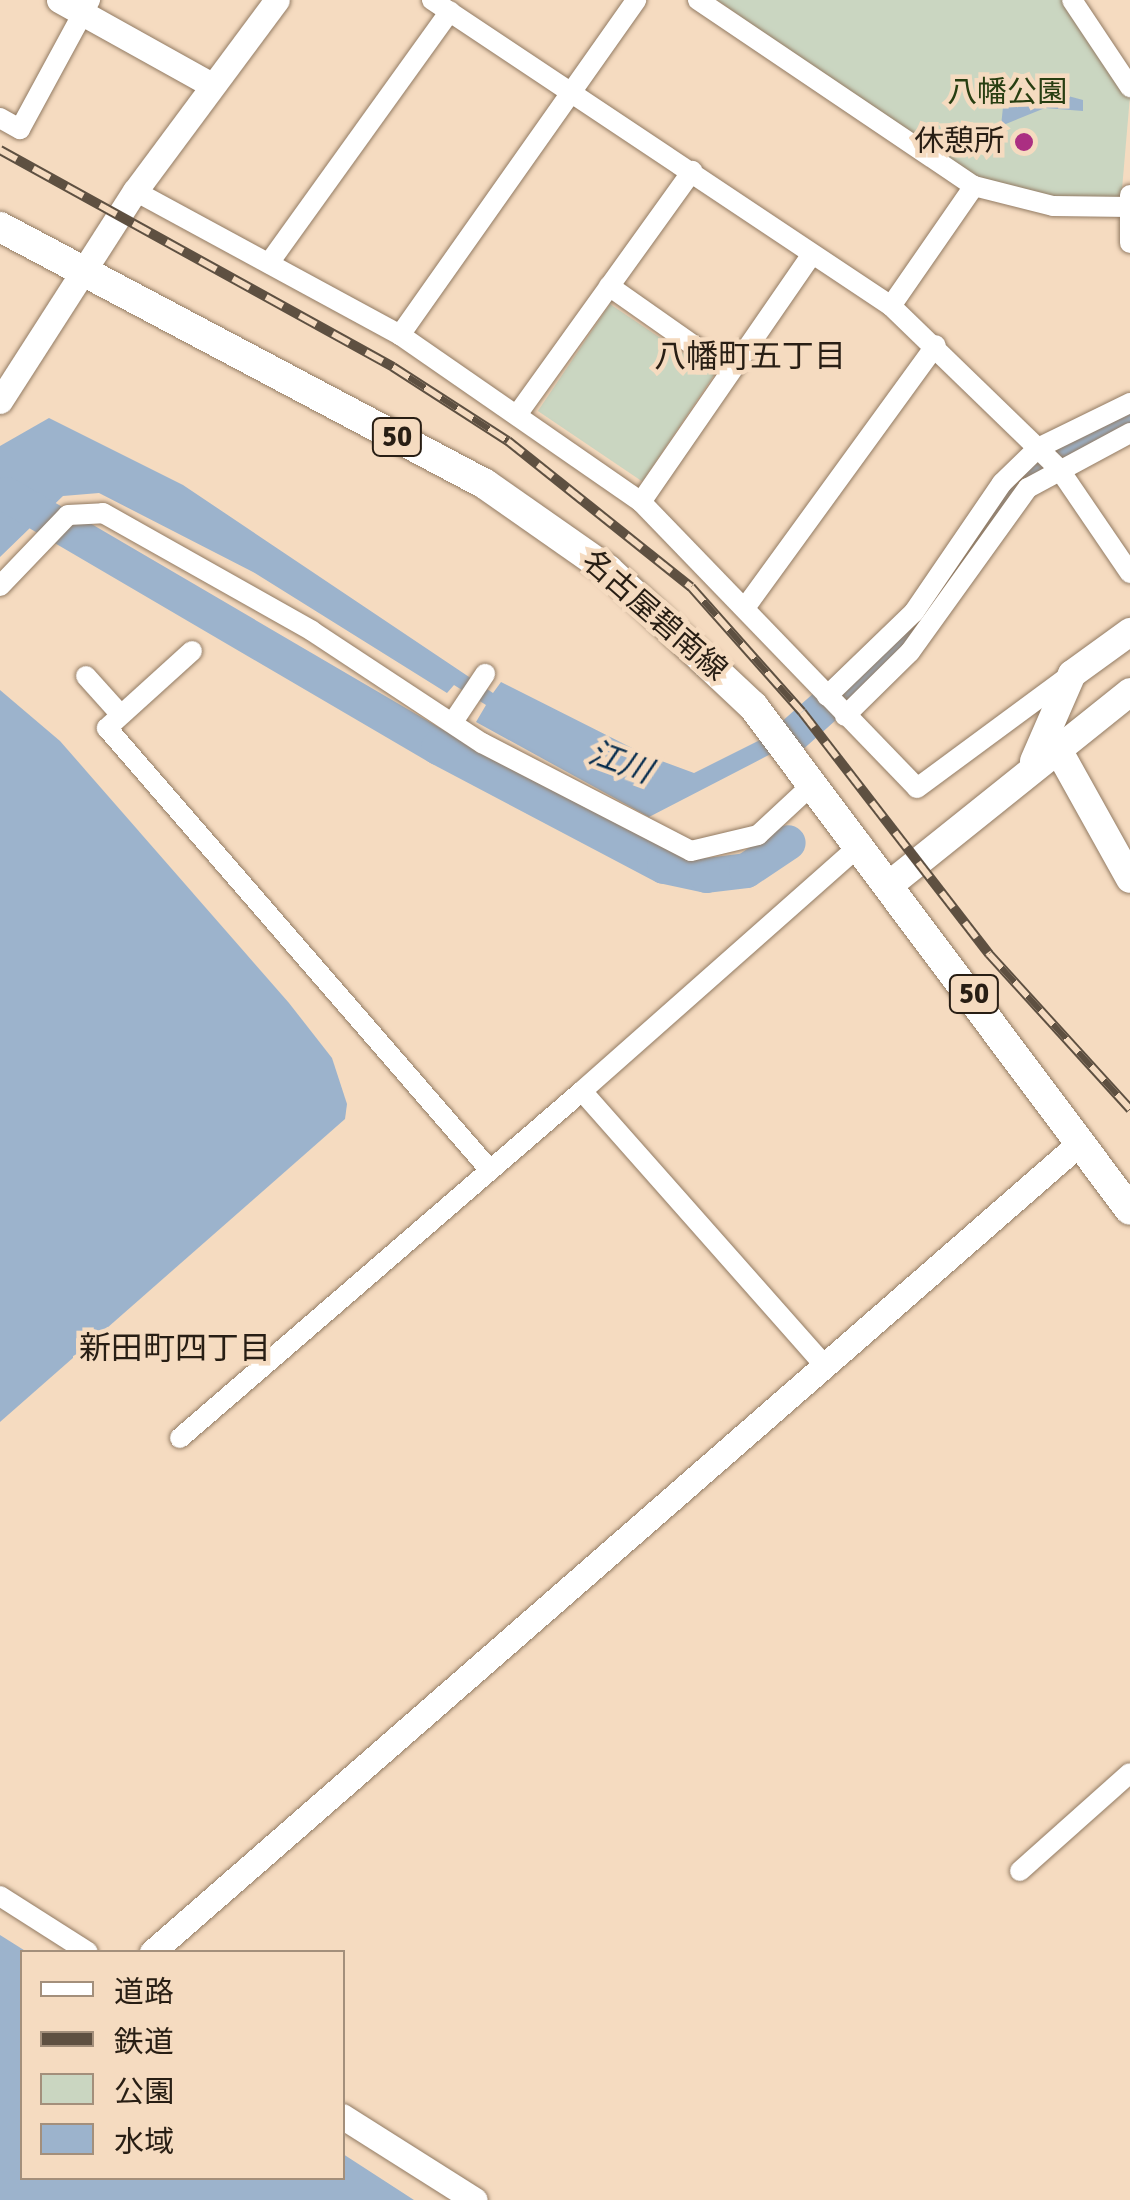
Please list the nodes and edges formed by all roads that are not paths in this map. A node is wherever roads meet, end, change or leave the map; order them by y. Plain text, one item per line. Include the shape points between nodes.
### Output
1 (59, 0) edge
2 (277, 0) edge
3 (636, 0) edge
4 (698, 0) edge
5 (1072, 0) edge
6 (87, 6) edge
7 (441, 6) edge
8 (210, 84) junction
9 (1130, 87) edge
10 (573, 90) junction
11 (0, 118) edge
12 (692, 171) junction
13 (974, 186) junction
14 (135, 191) junction
15 (1129, 203) edge
16 (0, 227) edge
17 (1130, 243) edge
18 (812, 254) junction
19 (270, 264) junction
20 (84, 271) junction
21 (609, 286) junction
22 (891, 306) junction
23 (400, 335) junction
24 (936, 346) junction
25 (727, 369) junction
26 (0, 401) edge
27 (1130, 403) edge
28 (518, 412) junction
29 (1130, 433) edge
30 (1039, 449) junction
31 (1060, 470) junction
32 (641, 502) junction
33 (1130, 573) edge
34 (0, 586) edge
35 (747, 605) junction
36 (1130, 632) edge
37 (192, 651) dead end
38 (485, 674) dead end
39 (1072, 674) junction
40 (86, 676) dead end
41 (1130, 692) edge
42 (828, 696) junction
43 (121, 715) junction
44 (844, 716) junction
45 (454, 722) junction
46 (1044, 754) junction
47 (814, 782) junction
48 (862, 843) junction
49 (1130, 879) edge
50 (894, 882) junction
51 (582, 1090) junction
52 (1081, 1142) junction
53 (488, 1170) junction
54 (1130, 1210) edge
55 (826, 1367) junction
56 (180, 1438) dead end
57 (1130, 1773) edge
58 (1020, 1870) dead end
59 (0, 1896) edge
60 (85, 1950) edge
61 (154, 1950) edge
62 (345, 2118) edge
63 (475, 2200) edge

1 - 6 street
2 - 8 street
3 - 10 street
4 - 13 street
5 - 9 street
6 - 8 street
6 - 11 street via 20,129
7 - 10 street
7 - 19 street
8 - 14 street
10 - 12 street
10 - 23 street
12 - 18 street
12 - 21 street
13 - 15 street via 1053,206
13 - 22 street
14 - 19 street
14 - 20 street
15 - 17 street
16 - 20 main road, 名古屋碧南線 / 50
18 - 22 street
18 - 25 street
19 - 23 street
20 - 26 street
20 - 47 main road, 名古屋碧南線 / 50 via 485,484 608,570 753,706
21 - 25 street
21 - 28 street
22 - 24 street
23 - 28 street
24 - 30 street
24 - 35 street
25 - 32 street
27 - 30 street
28 - 32 street
29 - 31 street
30 - 31 street
30 - 42 street via 1002,483 914,612
31 - 33 street
31 - 44 street via 1028,488 910,652
32 - 35 street
34 - 45 street via 68,515 121,522
35 - 42 street
36 - 39 main road
37 - 43 street
38 - 45 street
39 - 44 street via 917,788
39 - 46 main road
40 - 43 street
41 - 46 main road
42 - 44 street
43 - 53 street via 107,728
45 - 47 street via 691,851 758,836
46 - 49 main road
46 - 50 main road
47 - 48 main road, 名古屋碧南線 / 50
48 - 50 main road, 名古屋碧南線 / 50
48 - 51 street
50 - 52 main road, 名古屋碧南線 / 50
51 - 53 street
51 - 55 street
52 - 54 main road, 名古屋碧南線 / 50
52 - 55 street
53 - 56 street
55 - 61 street
57 - 58 street
59 - 60 street
62 - 63 street

